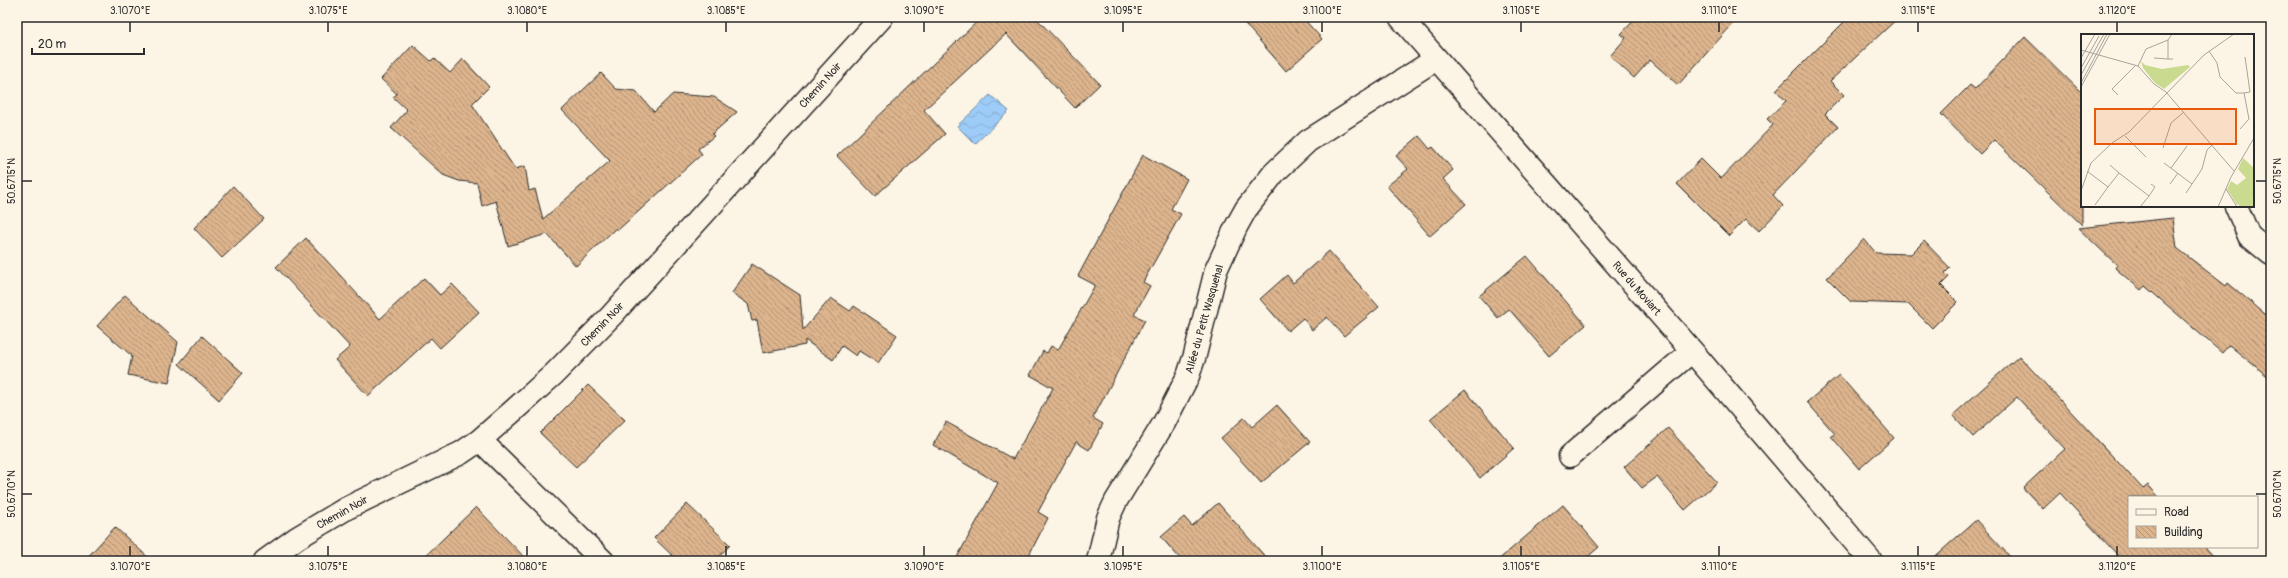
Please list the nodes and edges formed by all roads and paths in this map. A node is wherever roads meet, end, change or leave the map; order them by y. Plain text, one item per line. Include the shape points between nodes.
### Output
1 (882, 17) edge
2 (1400, 17) edge
3 (1436, 59) junction
4 (2236, 207) edge
5 (2271, 254) edge
6 (1692, 351) junction
7 (480, 440) junction
8 (1570, 456) dead end
9 (265, 561) edge
10 (603, 561) edge
11 (1098, 561) edge
12 (1871, 561) edge

1 - 7 street, Chemin Noir via 611,316 554,374
2 - 3 street, Rue du Moviart
3 - 6 street, Rue du Moviart
3 - 11 street, Allée du Petit Wasquehal via 1308,141 1274,173 1250,204 1216,270 1196,355 1188,376 1164,423 1116,501 1106,526
4 - 5 street via 2250,236
6 - 8 street
6 - 12 street, Rue du Moviart
7 - 9 street, Chemin Noir via 445,462 347,508
7 - 10 street

